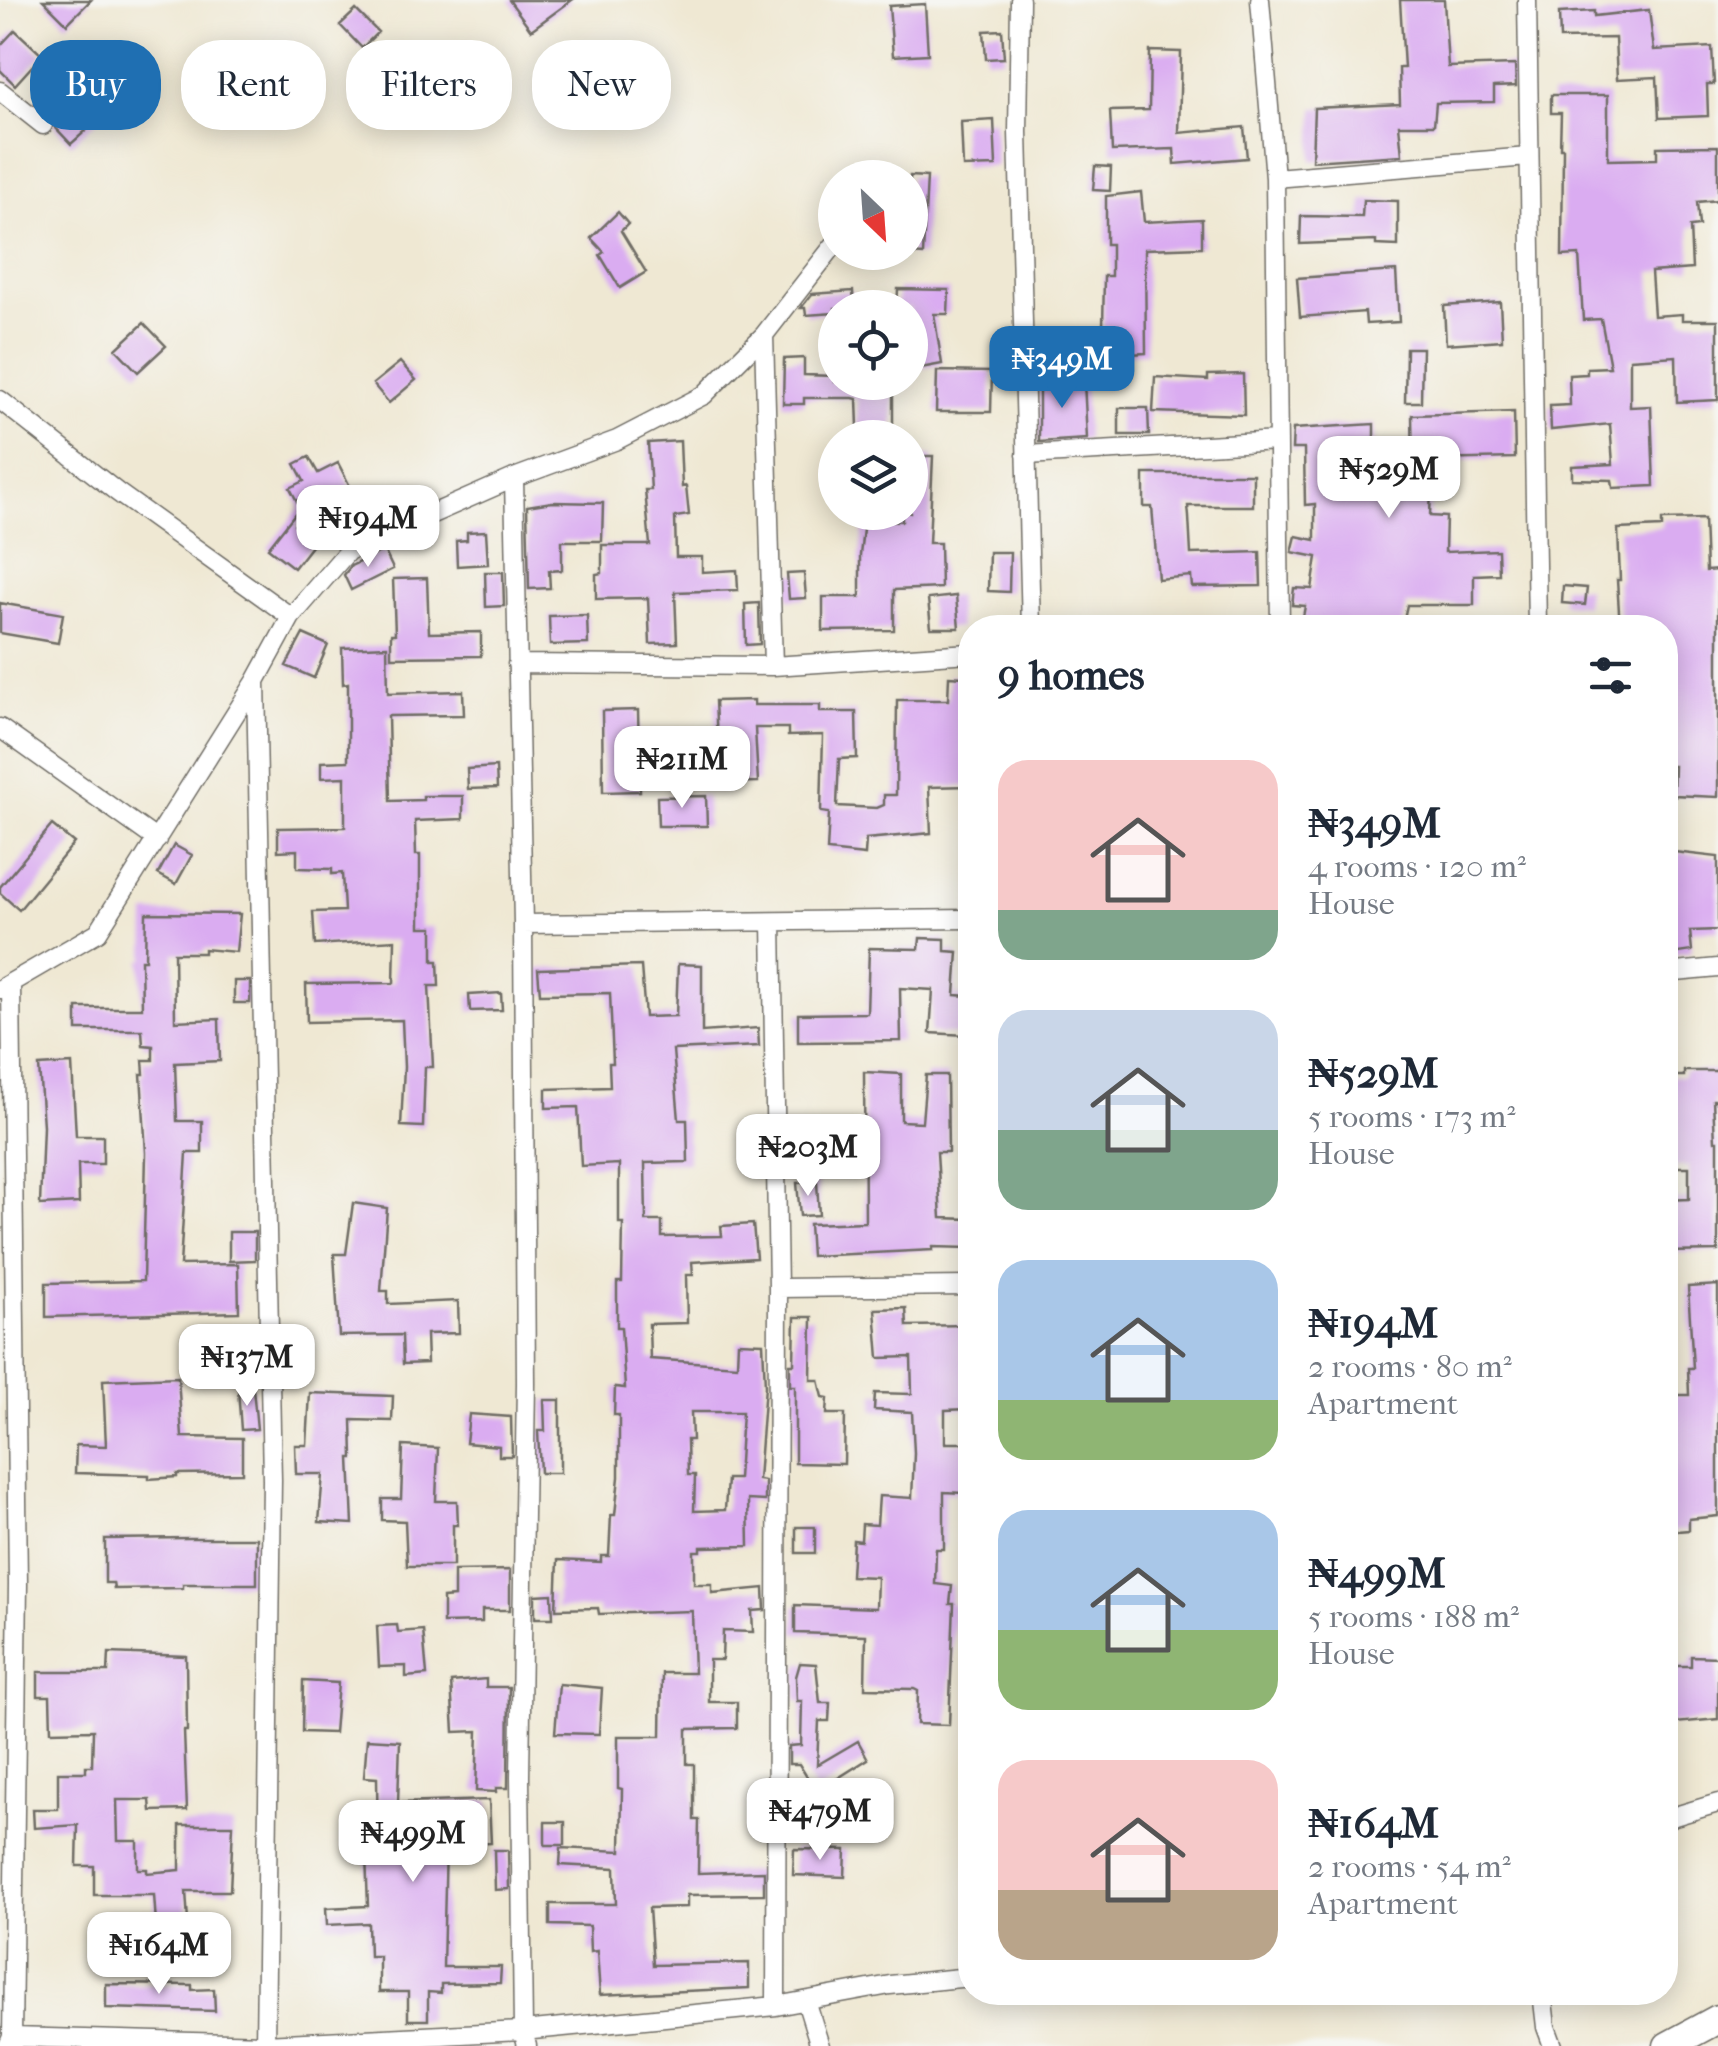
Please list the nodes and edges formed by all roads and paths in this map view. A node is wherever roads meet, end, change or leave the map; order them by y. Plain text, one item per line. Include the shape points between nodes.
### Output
1 (1020, 0) edge
2 (1260, 0) edge
3 (1526, 0) edge
4 (0, 91) edge
5 (30, 115) edge
6 (1528, 157) junction
7 (1275, 178) junction
8 (818, 266) edge
9 (764, 335) junction
10 (0, 400) edge
11 (1278, 441) junction
12 (1026, 455) junction
13 (514, 478) junction
14 (1030, 615) edge
15 (1280, 615) edge
16 (1537, 615) edge
17 (292, 617) junction
18 (958, 654) edge
19 (517, 664) junction
20 (773, 666) junction
21 (256, 681) junction
22 (0, 728) edge
23 (157, 840) junction
24 (958, 919) edge
25 (772, 922) junction
26 (523, 924) junction
27 (1718, 968) edge
28 (1678, 972) edge
29 (6, 986) edge
30 (958, 1286) edge
31 (778, 1288) junction
32 (1718, 1803) edge
33 (1678, 1815) edge
34 (958, 1979) edge
35 (806, 2001) junction
36 (1544, 2005) edge
37 (776, 2006) junction
38 (1718, 2019) edge
39 (525, 2039) edge
40 (10, 2041) edge
41 (265, 2045) edge
42 (820, 2046) edge
43 (1554, 2046) edge
44 (1668, 2046) edge

1 - 12 street
2 - 7 street
3 - 6 street
4 - 5 street
6 - 7 street
6 - 16 street
7 - 11 street
8 - 9 street
9 - 13 street via 704,394 617,440
9 - 20 street
10 - 17 street
11 - 12 street
11 - 15 street
12 - 14 street
13 - 17 street via 348,551
13 - 19 street
17 - 21 street
18 - 20 street
19 - 20 street
19 - 26 street
21 - 23 street
21 - 41 street via 272,1480
22 - 23 street
23 - 29 street via 98,932
24 - 25 street
25 - 26 street
25 - 31 street
26 - 39 street
27 - 28 street
29 - 40 street via 18,1584
30 - 31 street
31 - 37 street
32 - 33 street
34 - 35 street
35 - 37 street
35 - 42 street
36 - 43 street
37 - 39 street
38 - 44 street
39 - 41 street
40 - 41 street

